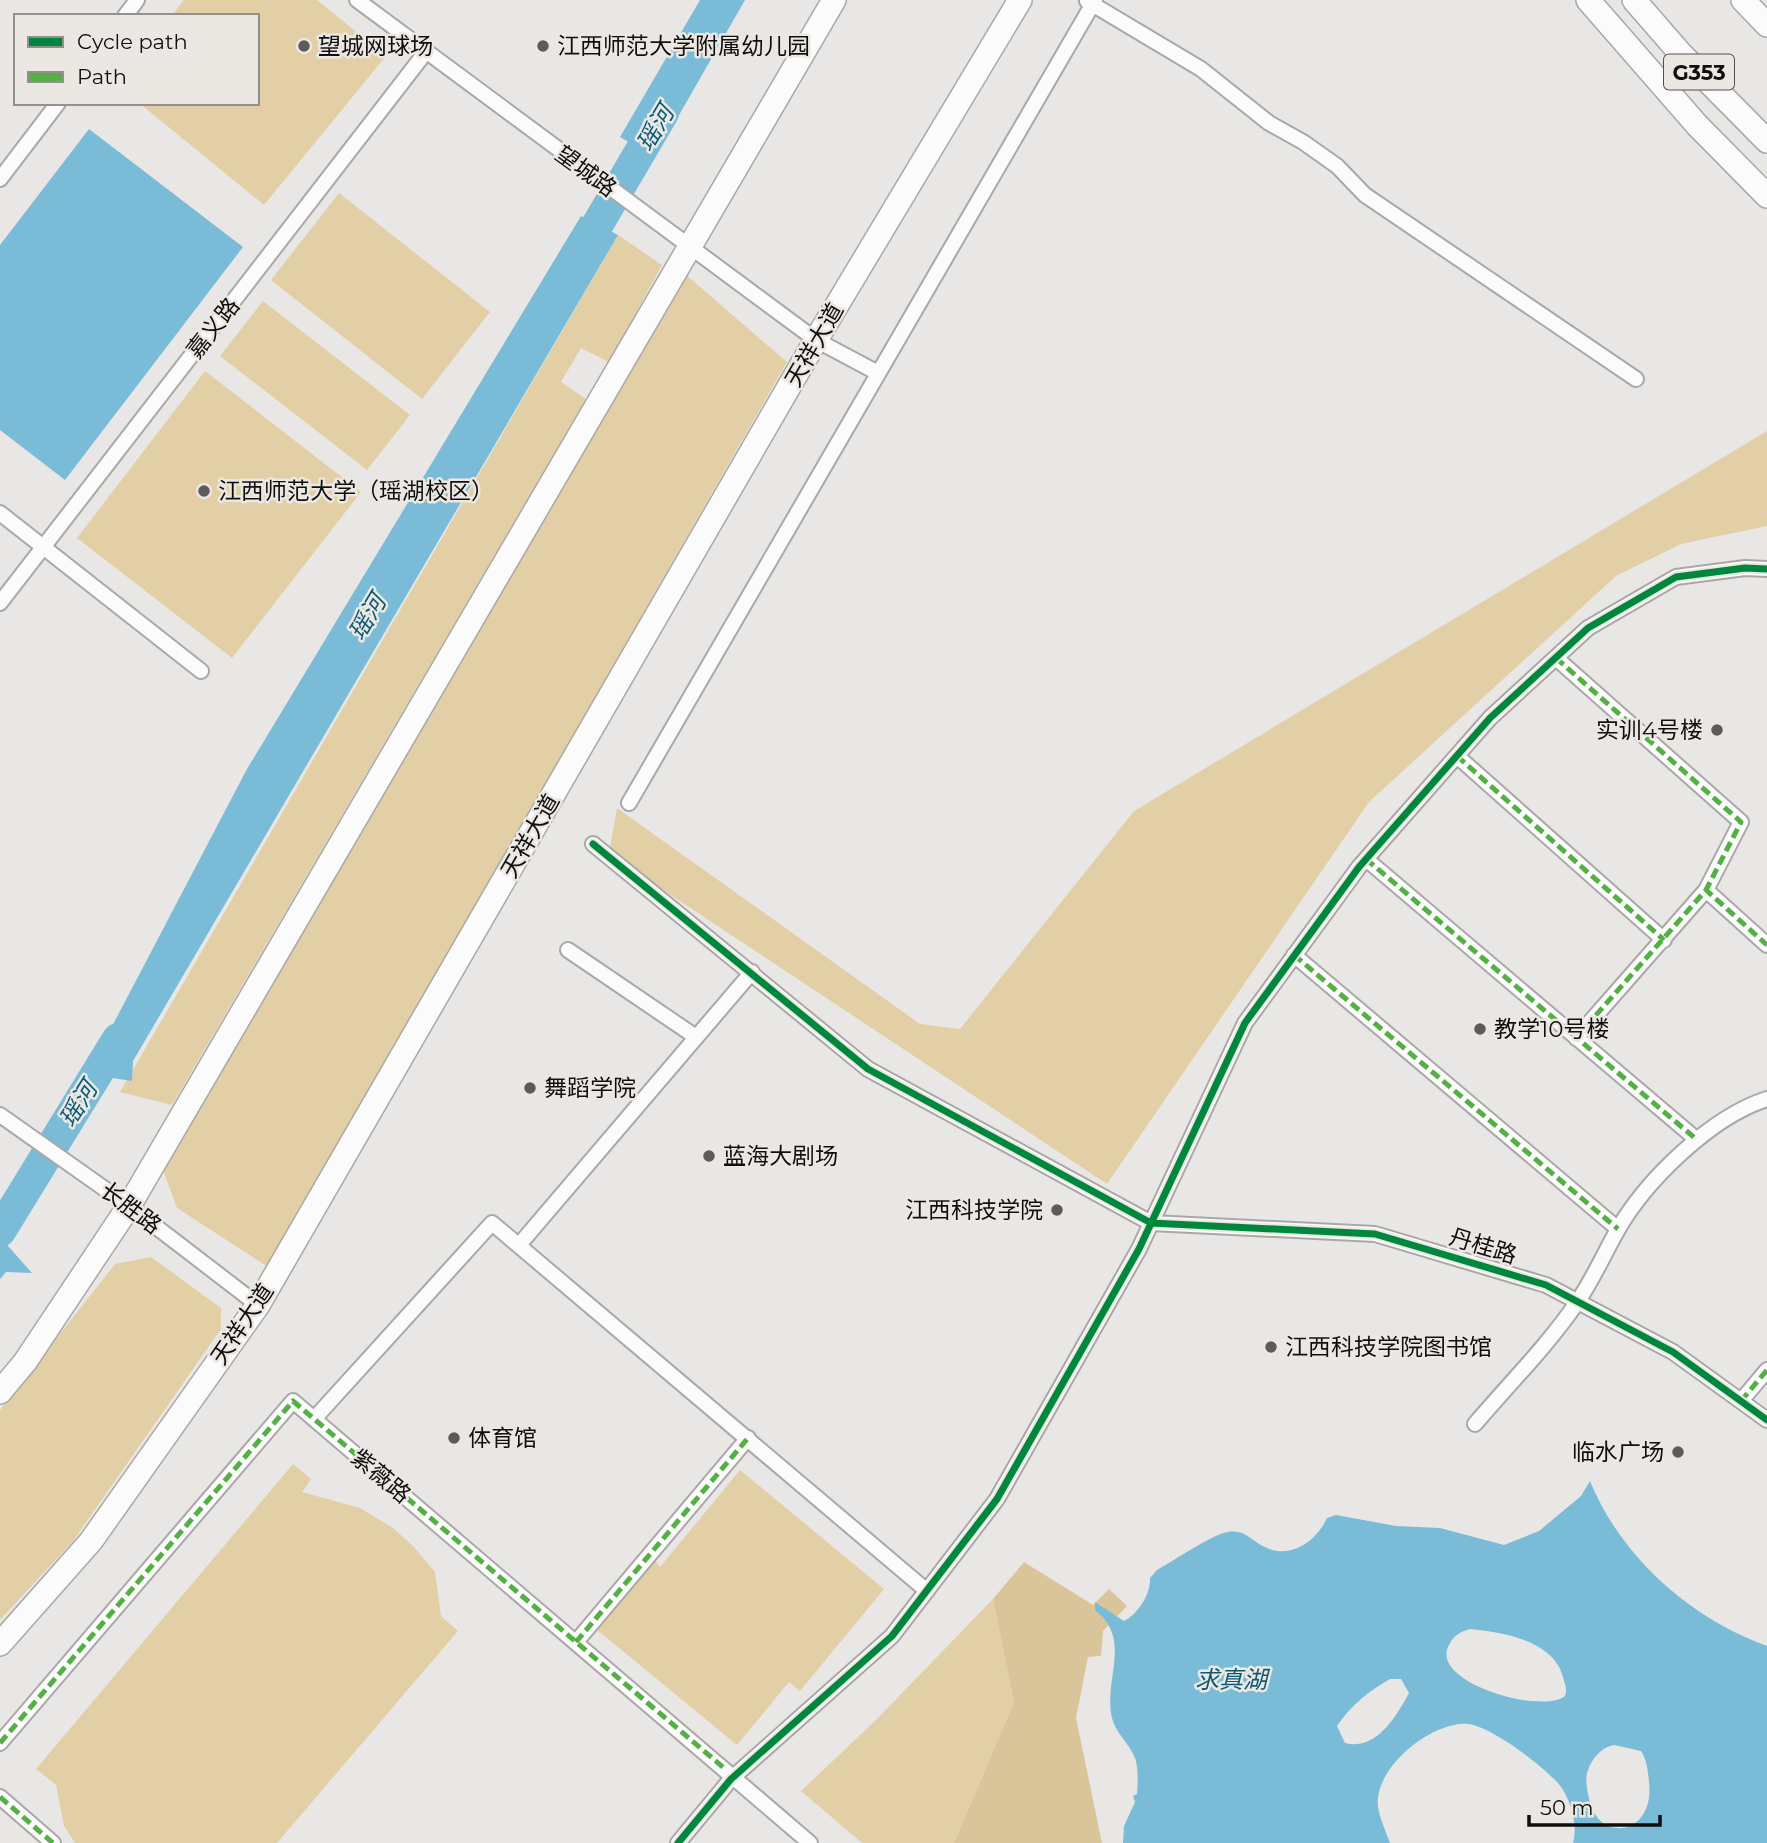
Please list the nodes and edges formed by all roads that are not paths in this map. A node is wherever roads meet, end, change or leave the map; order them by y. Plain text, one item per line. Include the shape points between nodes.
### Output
1 (138, 0) edge
2 (357, 0) edge
3 (834, 0) edge
4 (1020, 0) edge
5 (1588, 0) edge
6 (1633, 0) edge
7 (1743, 0) edge
8 (1091, 1) edge
9 (127, 14) edge
10 (1767, 25) edge
11 (425, 53) junction
12 (56, 105) edge
13 (1767, 141) edge
14 (0, 179) edge
15 (1767, 196) edge
16 (678, 239) junction
17 (817, 340) junction
18 (878, 373) junction
19 (1636, 379) dead end
20 (0, 513) edge
21 (44, 547) junction
22 (1767, 569) edge
23 (0, 603) edge
24 (1556, 658) junction
25 (201, 671) dead end
26 (1457, 756) junction
27 (629, 803) dead end
28 (593, 845) dead end
29 (1366, 859) junction
30 (1706, 890) junction
31 (1664, 940) junction
32 (1767, 945) edge
33 (568, 950) dead end
34 (1294, 956) junction
35 (752, 972) junction
36 (696, 1037) junction
37 (1576, 1038) junction
38 (1767, 1099) edge
39 (0, 1115) edge
40 (1696, 1139) junction
41 (129, 1206) junction
42 (1151, 1223) junction
43 (1618, 1229) junction
44 (519, 1245) junction
45 (1578, 1302) junction
46 (258, 1305) junction
47 (1767, 1370) edge
48 (0, 1392) edge
49 (1741, 1401) junction
50 (314, 1419) junction
51 (1767, 1420) edge
52 (1475, 1424) dead end
53 (748, 1438) junction
54 (927, 1591) junction
55 (576, 1642) junction
56 (0, 1644) edge
57 (0, 1743) edge
58 (735, 1777) junction
59 (0, 1797) edge
60 (53, 1843) edge
61 (678, 1843) edge
62 (810, 1843) edge

1 - 9 street
2 - 11 street, 望城路
3 - 16 main road
4 - 17 main road, 天祥大道
5 - 15 main road via 1697,125
6 - 13 main road, G353
7 - 10 main road
8 - 18 street
8 - 19 street via 1202,69 1269,123 1336,166 1365,195
11 - 16 street, 望城路
11 - 21 street, 嘉义路
12 - 14 street
16 - 17 street, 望城路
16 - 41 main road via 464,636
17 - 18 street, 望城路
17 - 46 main road, 天祥大道
18 - 27 street
20 - 21 street
21 - 23 street, 嘉义路
21 - 25 street
22 - 24 street via 1676,577 1588,628
24 - 26 street via 1490,718
24 - 30 street via 1741,822
26 - 29 street
26 - 31 street
28 - 35 street
29 - 34 street
29 - 37 street
30 - 31 street
30 - 32 street
31 - 37 street
33 - 36 street
34 - 42 street via 1245,1023
34 - 43 street
35 - 36 street
35 - 42 street via 868,1069
36 - 44 street
37 - 40 street
38 - 40 street
39 - 41 street, 长胜路
40 - 43 street via 1643,1194
41 - 46 street, 长胜路
41 - 48 main road
42 - 45 street, 丹桂路 via 1375,1234 1546,1285
42 - 54 street via 997,1499
43 - 45 street
44 - 50 street via 492,1223
44 - 53 street
45 - 49 street, 丹桂路 via 1673,1352
45 - 52 street
46 - 56 main road, 天祥大道 via 91,1541
47 - 49 street
49 - 51 street, 丹桂路
50 - 55 street, 紫薇路
50 - 57 street, 紫薇路 via 293,1401
53 - 54 street
53 - 55 street
54 - 58 street via 892,1636
55 - 58 street, 紫薇路
58 - 61 street
58 - 62 street, 紫薇路
59 - 60 street

